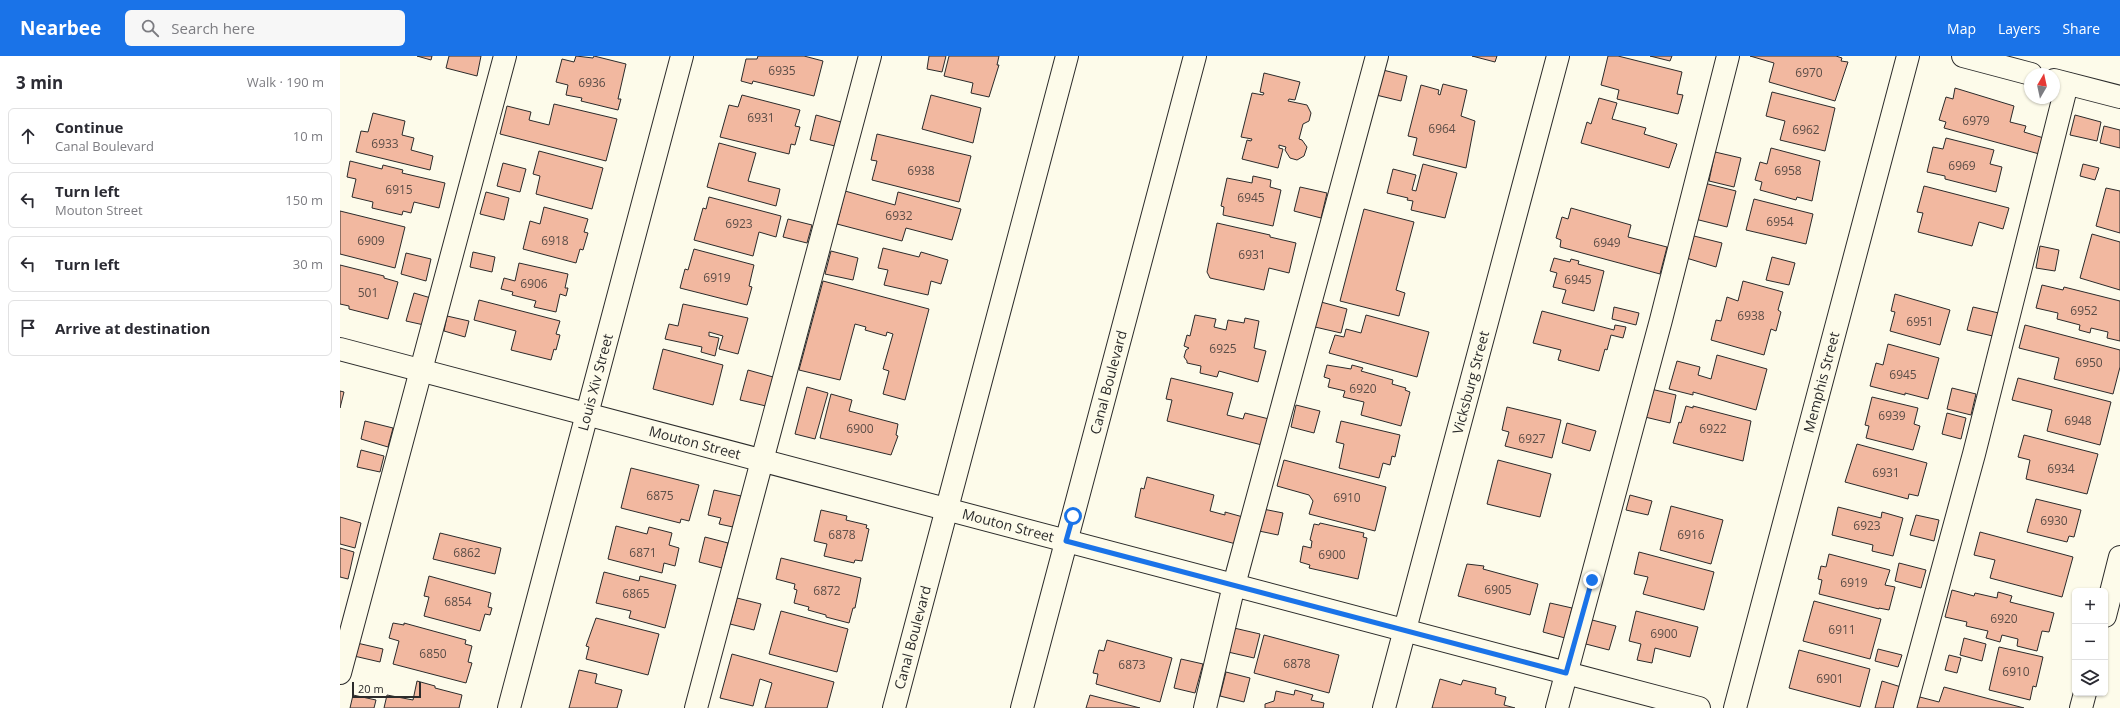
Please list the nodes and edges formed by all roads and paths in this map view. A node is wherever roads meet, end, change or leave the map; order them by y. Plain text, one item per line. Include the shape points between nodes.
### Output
1 (505, 56) edge
2 (682, 56) edge
3 (870, 56) edge
4 (1067, 56) edge
5 (1195, 56) edge
6 (1377, 56) edge
7 (1558, 56) edge
8 (1728, 56) edge
9 (1908, 56) edge
10 (1963, 56) edge
11 (2024, 72) edge
12 (2061, 82) edge
13 (2120, 98) edge
14 (340, 349) edge
15 (420, 370) junction
16 (588, 414) junction
17 (763, 460) junction
18 (947, 509) junction
19 (1066, 541) junction
20 (2120, 558) edge
21 (1234, 585) junction
22 (2108, 604) edge
23 (1405, 630) junction
24 (340, 673) edge
25 (1566, 673) junction
26 (2084, 696) edge
27 (509, 708) edge
28 (696, 708) edge
29 (894, 708) edge
30 (1022, 708) edge
31 (1205, 708) edge
32 (1384, 708) edge
33 (1557, 708) edge
34 (1699, 708) edge
35 (1735, 708) edge
36 (1905, 708) edge
37 (2081, 708) edge

1 - 15 street
2 - 16 street, Louis Xiv Street
3 - 17 street
4 - 18 street, Canal Boulevard
5 - 19 street, Canal Boulevard
6 - 21 street
7 - 23 street, Vicksburg Street
8 - 25 street via 1661,320
9 - 35 street, Memphis Street
10 - 11 street
12 - 13 street
12 - 36 street via 1974,454
14 - 15 street, Mouton Street
15 - 16 street, Mouton Street
15 - 24 street
16 - 17 street, Mouton Street
16 - 27 street, Louis Xiv Street
17 - 18 street, Mouton Street
17 - 28 street
18 - 19 street, Mouton Street
18 - 29 street, Canal Boulevard
19 - 21 street, Mouton Street
19 - 30 street, Canal Boulevard
20 - 22 street
21 - 23 street, Mouton Street
21 - 31 street
23 - 25 street, Mouton Street
23 - 32 street, Vicksburg Street
25 - 33 street
25 - 34 street, Mouton Street
26 - 37 street

